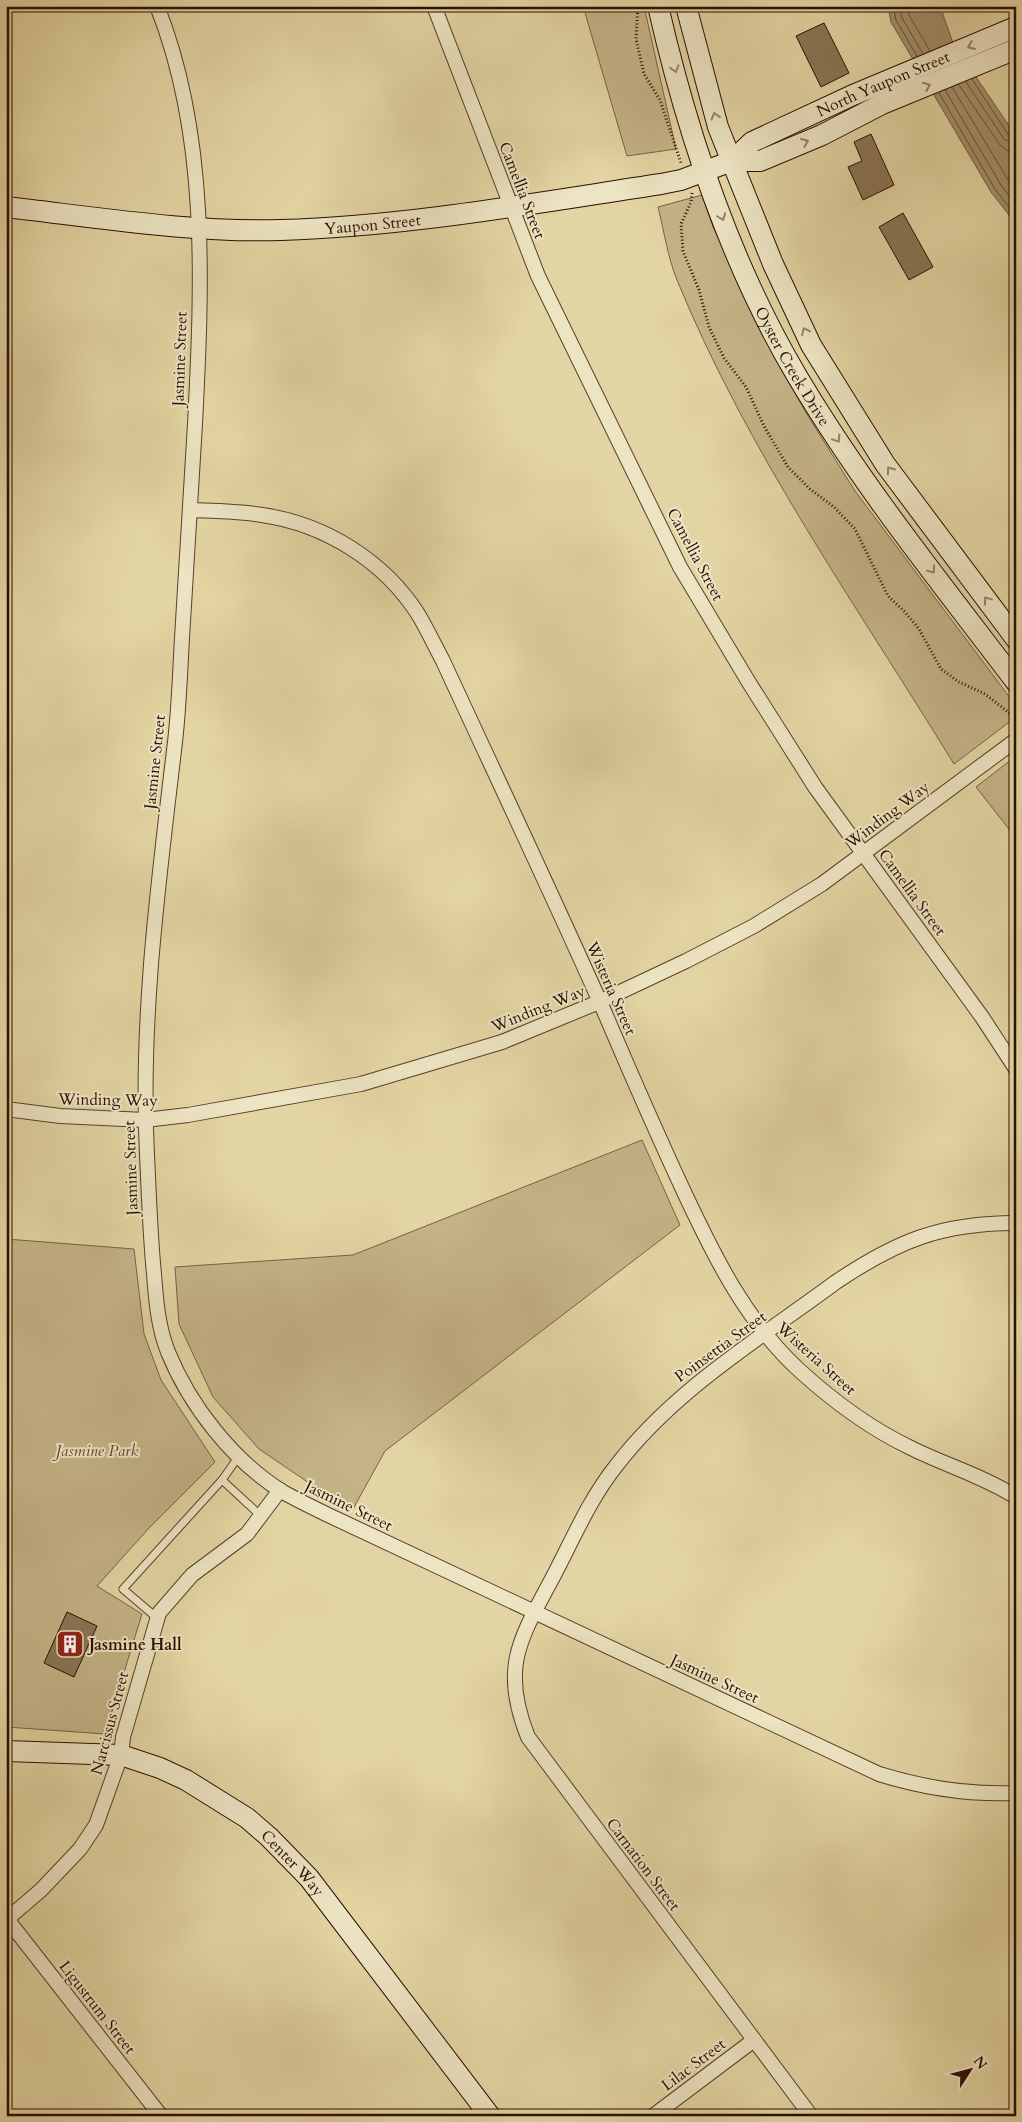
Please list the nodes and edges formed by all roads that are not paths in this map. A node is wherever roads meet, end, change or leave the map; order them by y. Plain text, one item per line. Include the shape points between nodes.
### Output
1 (157, 6) edge
2 (434, 6) edge
3 (658, 6) edge
4 (686, 6) edge
5 (1016, 27) edge
6 (1016, 49) edge
7 (878, 96) junction
8 (752, 142) joint
9 (732, 161) junction
10 (760, 162) joint
11 (705, 171) junction
12 (6, 207) edge
13 (511, 207) junction
14 (198, 227) junction
15 (190, 510) junction
16 (1013, 631) edge
17 (988, 645) junction
18 (1016, 682) edge
19 (1016, 740) edge
20 (863, 854) junction
21 (599, 1002) junction
22 (1016, 1069) edge
23 (6, 1109) edge
24 (145, 1120) junction
25 (1016, 1224) edge
26 (764, 1335) junction
27 (240, 1456) junction
28 (222, 1480) junction
29 (280, 1490) junction
30 (1016, 1497) edge
31 (260, 1516) junction
32 (534, 1613) junction
33 (157, 1618) junction
34 (6, 1752) edge
35 (121, 1755) junction
36 (1016, 1792) edge
37 (7, 1919) edge
38 (754, 2040) junction
39 (161, 2116) edge
40 (490, 2116) edge
41 (653, 2116) edge
42 (811, 2116) edge

1 - 14 street, Jasmine Street via 186,106
2 - 13 street, Camellia Street
3 -> 11 main road, Oyster Creek Drive
9 -> 4 main road, Oyster Creek Drive via 714,111
5 -> 7 main road, North Yaupon Street
7 -> 6 main road, North Yaupon Street
7 - 8 main road, North Yaupon Street
10 -> 7 main road, North Yaupon Street via 822,135
8 - 9 main road, Yaupon Street
9 - 10 main road, Yaupon Street
9 - 11 main road, Yaupon Street
16 -> 9 main road, Oyster Creek Drive via 885,464 811,345 773,264
11 - 13 main road, Yaupon Street via 660,184
11 -> 17 main road, Oyster Creek Drive via 759,302 796,375 859,473
12 - 14 main road, Yaupon Street
13 - 14 main road, Yaupon Street via 364,225 279,230
13 - 20 street, Camellia Street via 558,319 680,567 815,787
14 - 15 street, Jasmine Street via 199,353
15 - 21 street, Wisteria Street via 262,515 296,522 353,548 399,589 443,661
15 - 24 street, Jasmine Street via 175,738 155,920 146,1047
16 - 17 street
17 - 18 main road, Oyster Creek Drive
19 - 20 street, Winding Way
20 - 21 street, Winding Way via 754,926
20 - 22 street, Camellia Street
21 - 24 street, Winding Way via 502,1042 361,1084
21 - 26 street, Wisteria Street via 717,1262
23 - 24 street, Winding Way via 60,1116
24 - 27 street, Jasmine Street via 158,1314 168,1351 188,1392 216,1432
25 - 26 street, Poinsettia Street via 966,1226 910,1239 863,1264
26 - 30 street, Wisteria Street via 835,1401 875,1429
26 - 32 street, Poinsettia Street via 672,1403 633,1444 598,1491
27 - 28 lane
27 - 29 street, Jasmine Street
28 - 31 lane
28 - 33 lane via 123,1589
29 - 31 street, Narcissus Street
29 - 32 street, Jasmine Street
31 - 33 street, Narcissus Street via 247,1534 192,1575
32 - 36 street, Jasmine Street via 879,1774 906,1783 963,1793
32 - 38 street, Carnation Street via 516,1656 513,1685 528,1737
33 - 35 street, Narcissus Street
34 - 35 main road, Center Way
35 - 37 street, Narcissus Street via 96,1825 80,1849 41,1890
35 - 40 main road, Center Way via 186,1780 247,1818 276,1843 327,1901
37 - 39 street, Ligustrum Street
38 - 41 street, Lilac Street
38 - 42 street, Carnation Street

